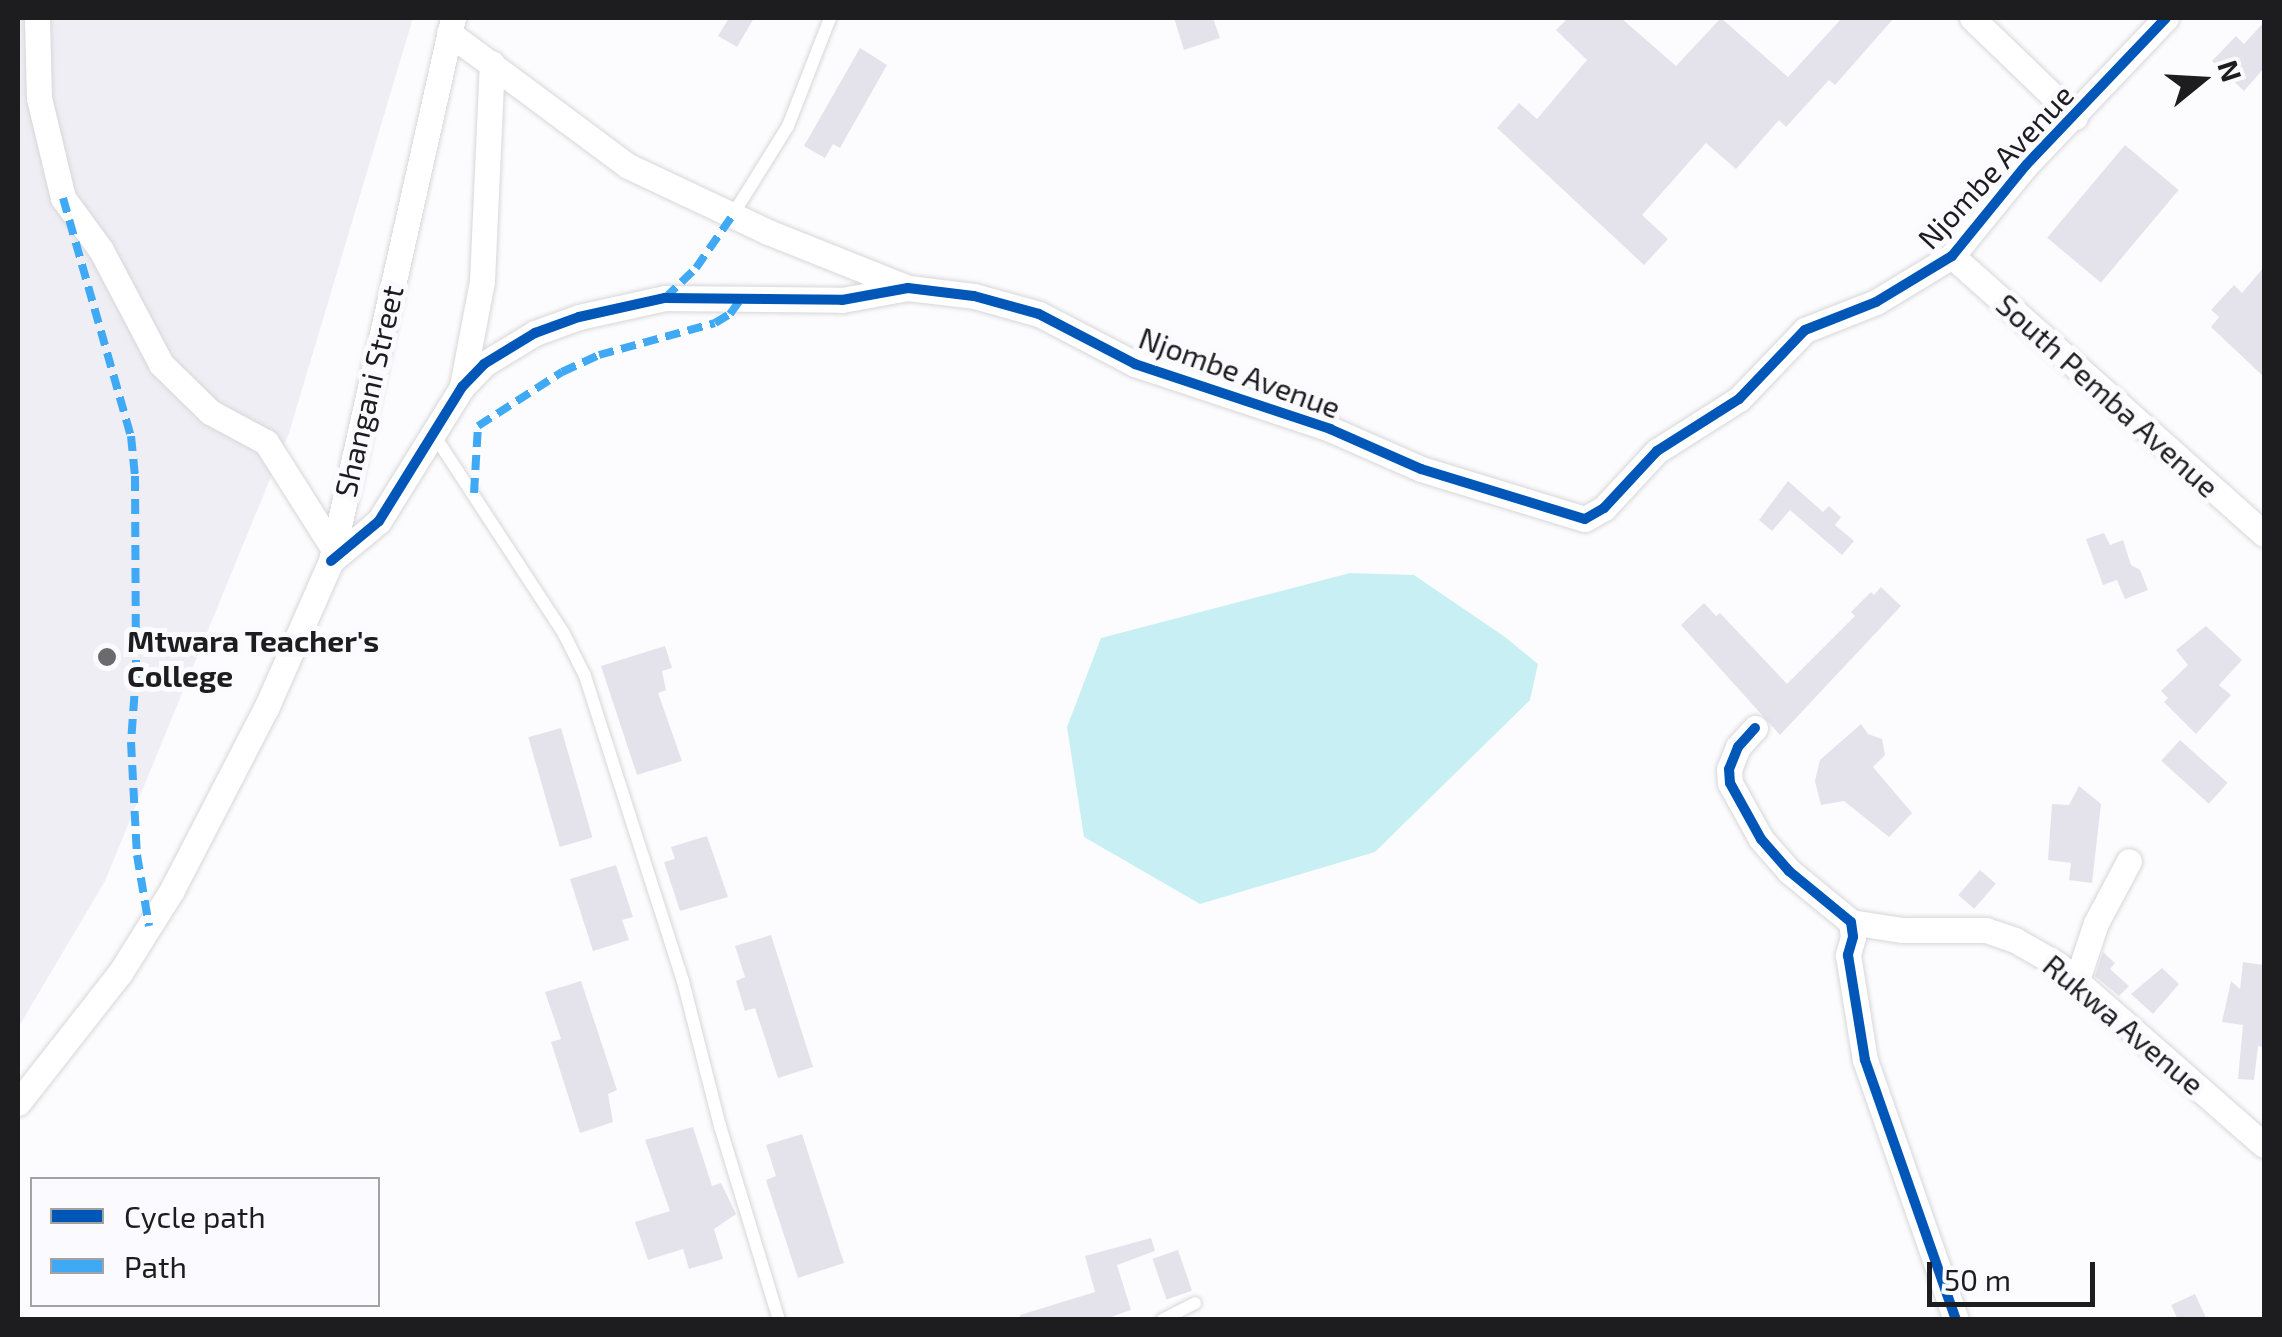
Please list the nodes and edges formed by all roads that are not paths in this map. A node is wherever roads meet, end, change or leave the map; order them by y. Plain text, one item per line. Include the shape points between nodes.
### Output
1 (37, 18) edge
2 (830, 18) edge
3 (1972, 18) edge
4 (2166, 18) edge
5 (451, 25) edge
6 (492, 63) junction
7 (2075, 118) junction
8 (732, 216) junction
9 (1952, 256) junction
10 (908, 288) junction
11 (462, 387) junction
12 (434, 435) junction
13 (2264, 534) edge
14 (332, 554) junction
15 (1755, 728) dead end
16 (2128, 860) dead end
17 (1851, 922) junction
18 (2077, 980) junction
19 (18, 1103) edge
20 (2264, 1145) edge
21 (1196, 1303) dead end
22 (779, 1320) edge
23 (1162, 1320) edge
24 (1956, 1320) edge

1 - 14 street via 39,98 66,203 92,234 162,364 210,412 266,442
2 - 8 lane via 788,126
3 - 7 street
4 - 7 street, Njombe Avenue
5 - 6 street
5 - 14 street, Shangani Street
6 - 8 street via 628,166
6 - 11 street via 482,281
7 - 9 street, Njombe Avenue via 2026,165
8 - 10 street
9 - 10 street, Njombe Avenue via 1876,302 1805,330 1739,399 1657,450 1604,508 1585,519 1420,469 1330,430 1135,364 1039,314 974,296
9 - 13 street, South Pemba Avenue
10 - 11 street, Njombe Avenue via 842,300 650,300 536,332 484,364
11 - 12 street, Njombe Avenue
12 - 14 street, Njombe Avenue via 379,521
12 - 22 lane via 585,676 683,982
14 - 19 street, Shangani Street via 268,706 172,890 120,973
15 - 17 street via 1729,769 1739,803 1788,871
16 - 18 street
17 - 18 street, Rukwa Avenue via 1986,930 2016,940
17 - 24 street via 1848,959 1865,1060
18 - 20 street, Rukwa Avenue
21 - 23 lane

